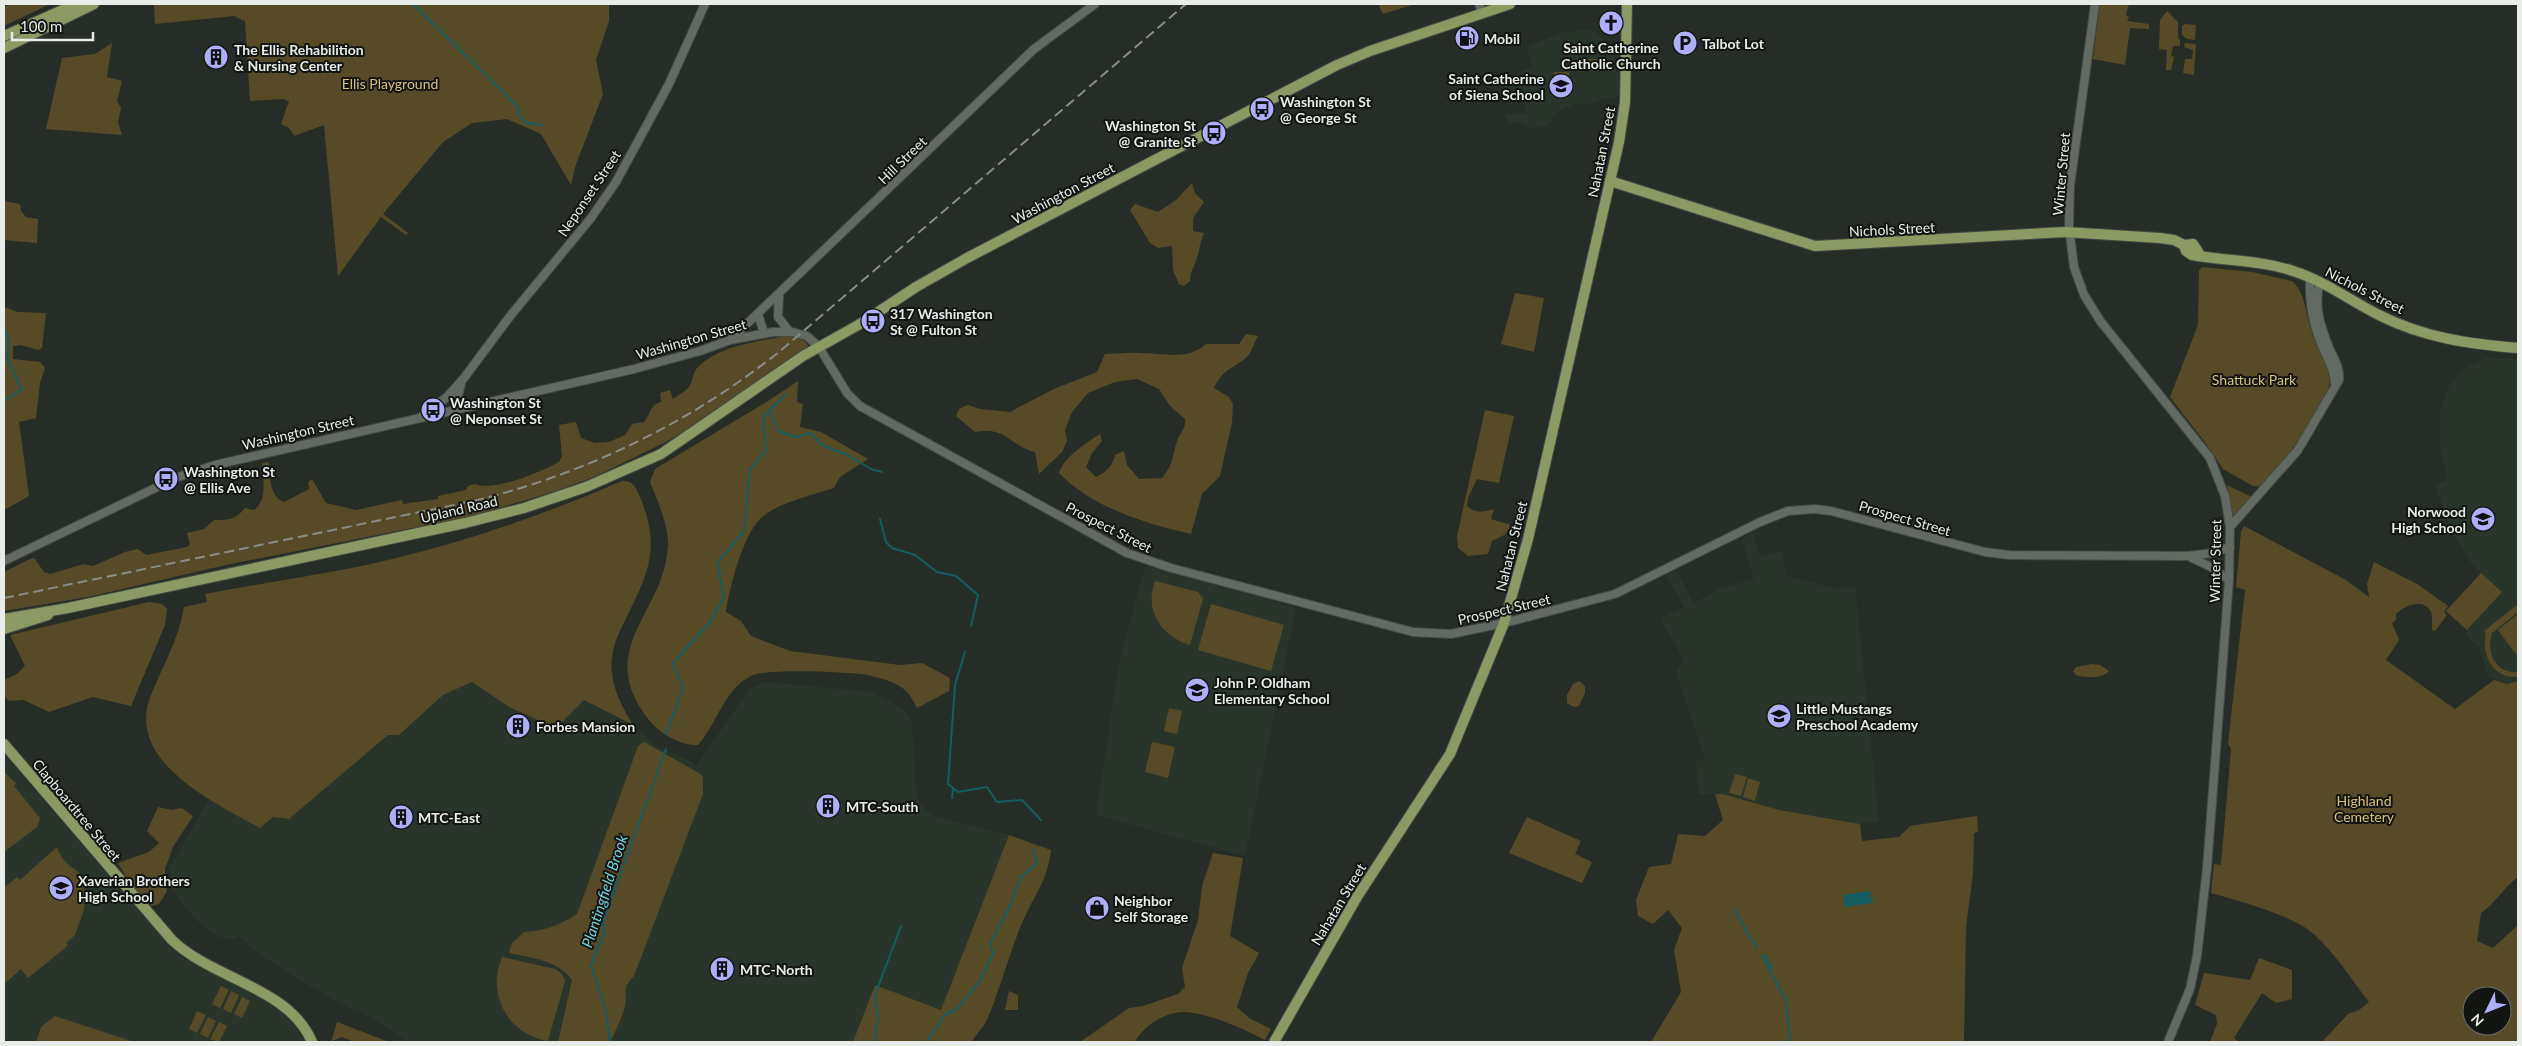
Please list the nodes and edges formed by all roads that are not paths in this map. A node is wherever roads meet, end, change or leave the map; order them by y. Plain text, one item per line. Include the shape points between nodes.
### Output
1 (76, 4) edge
2 (94, 4) edge
3 (704, 4) edge
4 (1095, 4) edge
5 (1510, 4) edge
6 (1628, 4) edge
7 (2095, 4) edge
8 (1480, 8) edge
9 (4, 36) edge
10 (4, 48) edge
11 (1610, 181) junction
12 (2070, 232) junction
13 (2315, 280) junction
14 (779, 294) junction
15 (758, 314) junction
16 (789, 332) junction
17 (764, 333) junction
18 (730, 340) junction
19 (819, 347) junction
20 (2518, 348) edge
21 (464, 378) junction
22 (447, 397) junction
23 (455, 411) junction
24 (419, 418) junction
25 (2230, 527) junction
26 (2230, 547) junction
27 (2188, 556) junction
28 (4, 561) edge
29 (2229, 580) junction
30 (68, 608) junction
31 (4, 619) edge
32 (1504, 623) junction
33 (4, 629) edge
34 (4, 744) edge
35 (312, 1042) edge
36 (1274, 1042) edge
37 (2168, 1042) edge

1 - 9 main road
2 - 10 main road
3 - 21 street, Neponset Street via 669,84 616,182
4 - 14 street, Hill Street via 1034,50
5 - 8 main road, Washington Street
6 - 11 main road, Nahatan Street via 1623,121
7 - 12 street, Winter Street via 2072,169
8 - 19 main road, Washington Street via 1337,65 941,272
11 - 12 main road, Nichols Street via 1816,246
11 - 32 main road, Nahatan Street via 1528,538
12 - 13 main road, Nichols Street via 2168,238 2193,244 2200,255 2281,268
12 - 25 street, Winter Street via 2074,267 2089,304 2210,458 2225,496
13 - 20 main road, Nichols Street via 2381,316 2430,335 2464,343
13 - 25 street via 2317,310 2334,374 2334,390 2298,450
14 - 15 street, Hill Street
14 - 16 street via 776,304 778,317
15 - 17 street
15 - 18 street, Hill Street
16 - 17 street, Washington Street
16 - 19 street, Washington Street via 804,334
17 - 18 street, Washington Street
18 - 23 street, Washington Street via 644,367
19 - 30 main road, Upland Road via 661,454 571,493 457,525
19 - 32 street, Prospect Street via 839,383 860,406 1137,558 1413,632 1451,634
21 - 22 street, Neponset Street
21 - 23 street, Neponset Street
22 - 23 street
22 - 24 street, Neponset Street
23 - 24 street, Washington Street
24 - 28 street, Washington Street via 191,472
25 - 26 street, Winter Street
26 - 27 street, Prospect Street
26 - 29 street, Winter Street
27 - 29 street, Prospect Street
27 - 32 street, Prospect Street via 1985,552 1831,511 1805,509 1778,514 1760,522 1615,594
29 - 37 street, Winter Street via 2207,868 2197,956 2187,996
30 - 31 main road, Upland Road
30 - 33 main road, Upland Road
32 - 36 main road, Nahatan Street via 1450,754 1357,897
34 - 35 main road, Clapboardtree Street via 175,943 202,962 282,1003 302,1024

